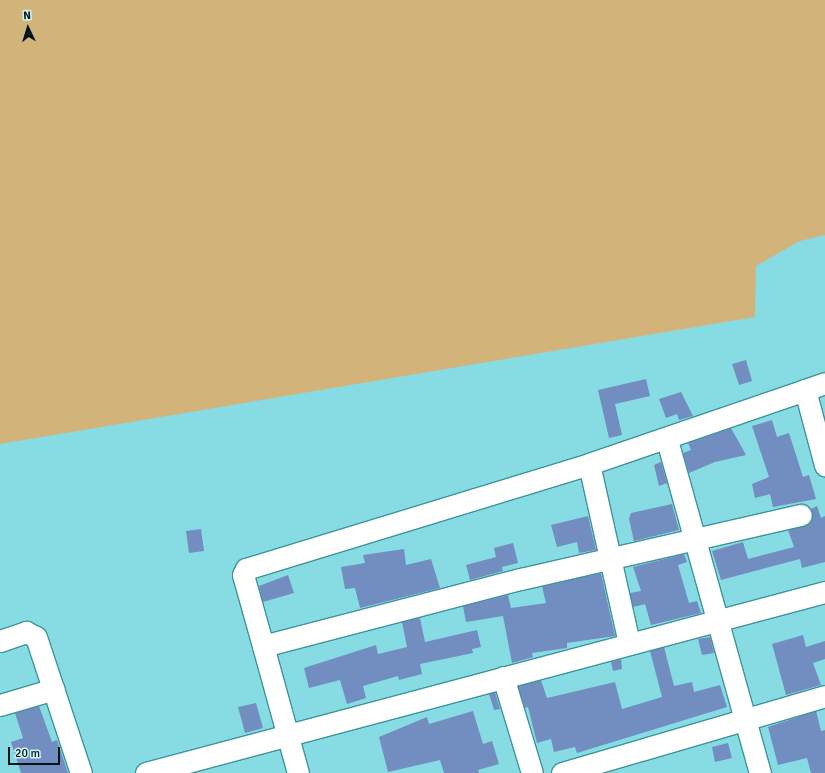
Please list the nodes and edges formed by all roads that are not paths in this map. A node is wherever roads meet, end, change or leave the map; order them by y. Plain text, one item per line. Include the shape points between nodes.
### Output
1 (825, 383) edge
2 (805, 390) junction
3 (667, 440) junction
4 (589, 464) junction
5 (825, 465) edge
6 (800, 515) dead end
7 (692, 540) junction
8 (609, 560) junction
9 (825, 592) edge
10 (716, 621) junction
11 (0, 641) edge
12 (629, 643) junction
13 (263, 646) junction
14 (503, 677) junction
15 (54, 689) junction
16 (825, 696) edge
17 (0, 705) edge
18 (744, 721) junction
19 (287, 734) junction
20 (81, 773) edge
21 (146, 773) edge
22 (298, 773) edge
23 (532, 773) edge
24 (562, 773) edge
25 (760, 773) edge

1 - 2 street
2 - 3 street
2 - 5 street
3 - 4 street
3 - 7 street
4 - 8 street
4 - 13 street via 246,569 243,575
6 - 7 street
7 - 8 street
7 - 10 street
8 - 12 street
8 - 13 street via 415,606
9 - 10 street
10 - 12 street
10 - 18 street
11 - 15 street via 26,632 36,637
12 - 14 street
13 - 19 street
14 - 19 street
14 - 23 street
15 - 17 street
15 - 20 street
16 - 18 street
18 - 24 street
18 - 25 street
19 - 21 street
19 - 22 street

